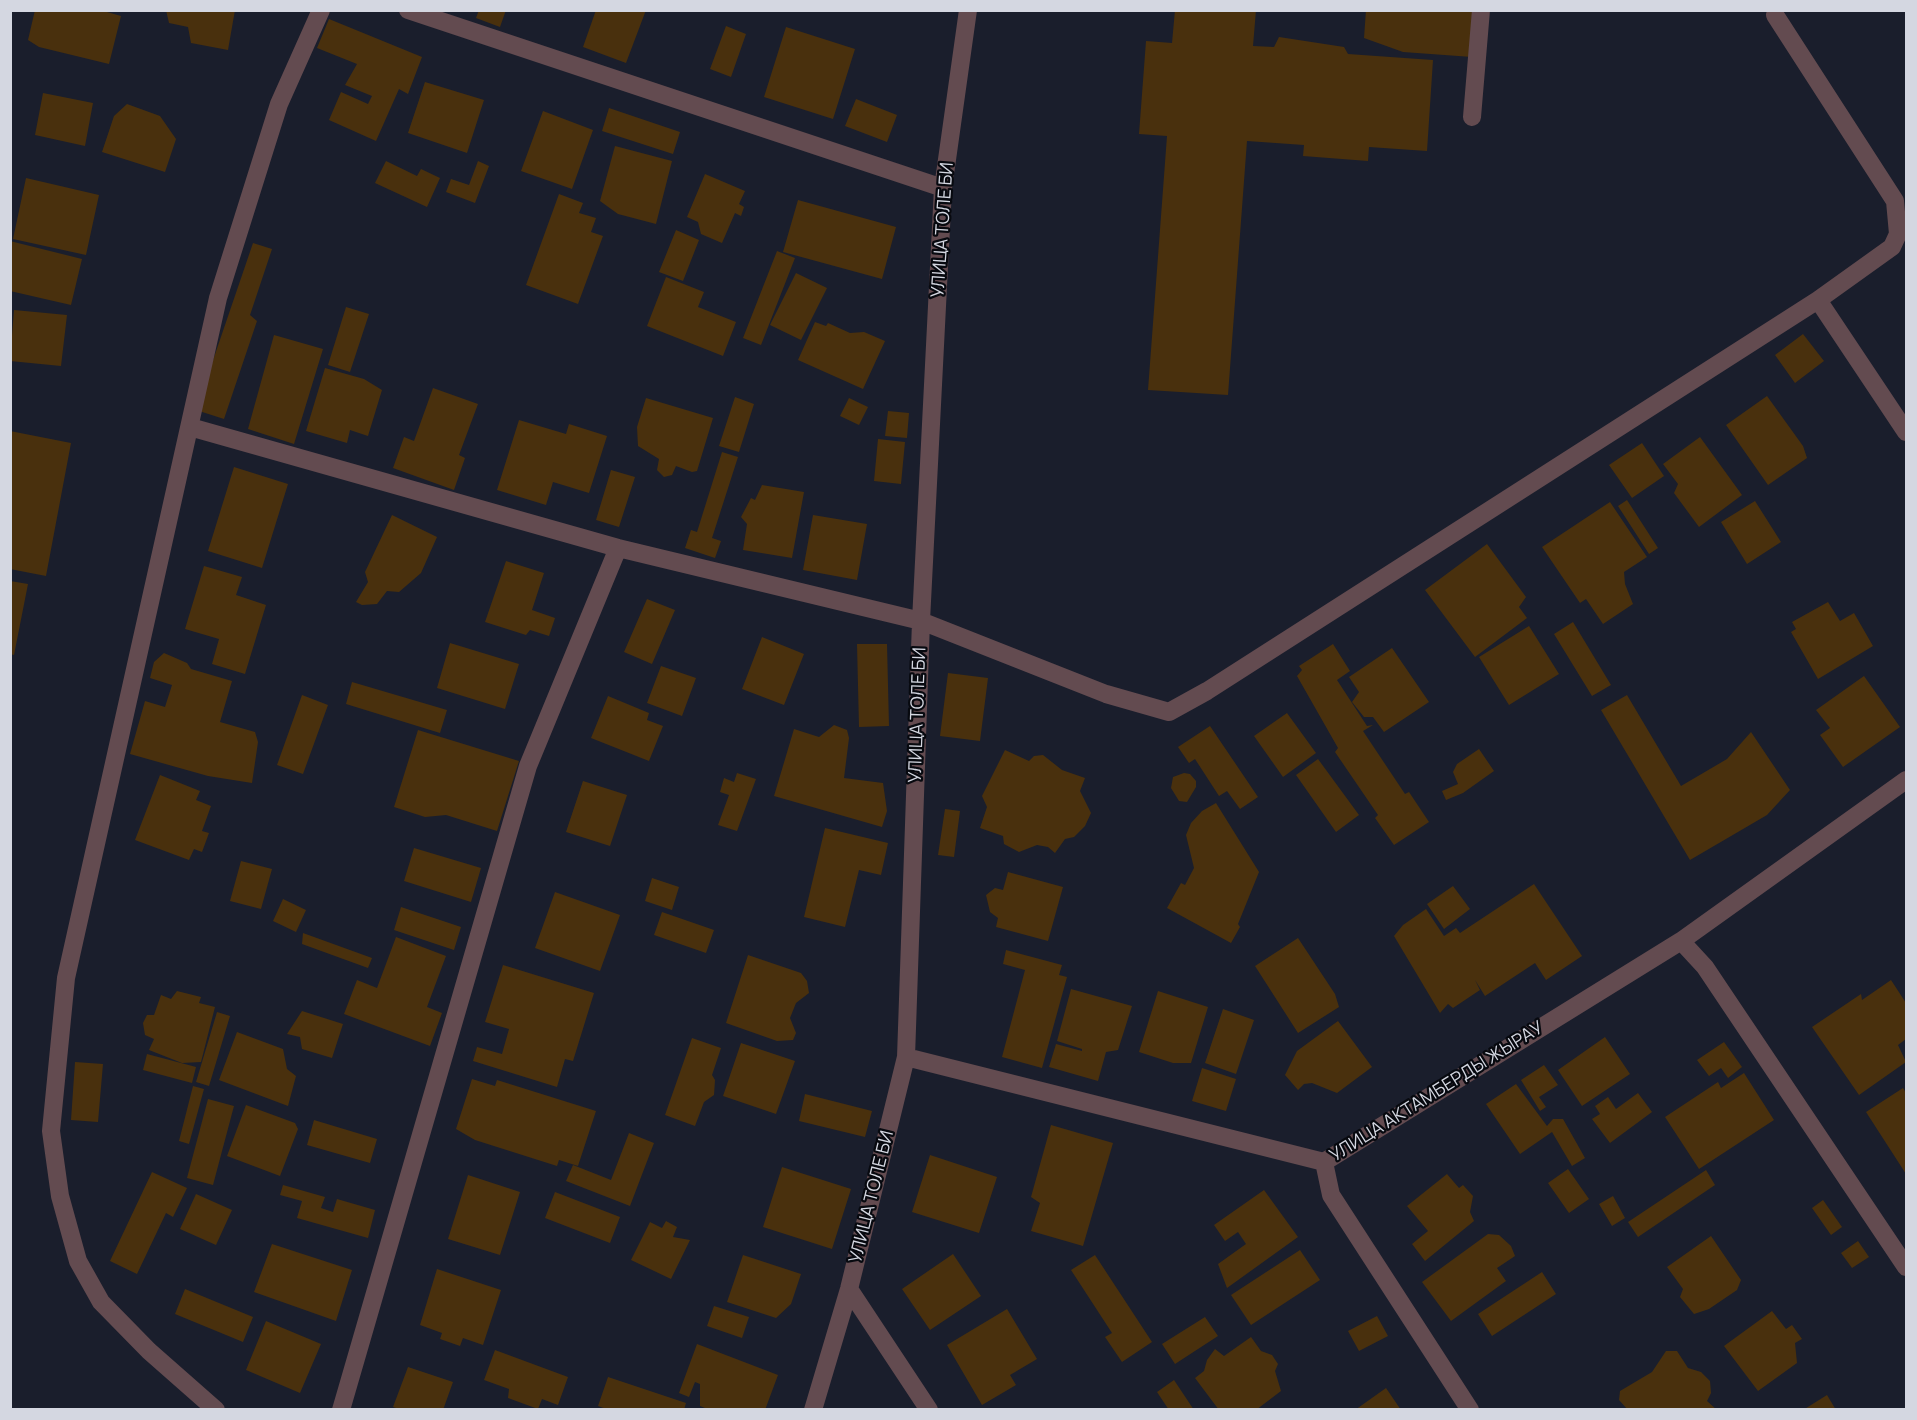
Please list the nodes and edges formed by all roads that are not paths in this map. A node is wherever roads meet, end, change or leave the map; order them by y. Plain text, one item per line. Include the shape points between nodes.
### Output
1 (321, 10) edge
2 (408, 10) edge
3 (968, 10) edge
4 (1481, 10) edge
5 (1775, 15) dead end
6 (1472, 117) dead end
7 (944, 188) junction
8 (1818, 300) junction
9 (190, 427) junction
10 (1906, 432) edge
11 (618, 548) junction
12 (921, 621) junction
13 (1906, 780) edge
14 (1681, 941) junction
15 (906, 1057) junction
16 (1324, 1162) junction
17 (1906, 1267) edge
18 (849, 1289) junction
19 (216, 1410) edge
20 (341, 1410) edge
21 (813, 1410) edge
22 (929, 1410) edge
23 (1470, 1410) edge

1 - 9 street via 275,116 218,298
2 - 7 street
3 - 7 street, УЛИЦА ТОЛЕ БИ
4 - 6 street
5 - 8 street via 1896,201 1898,234 1892,247
7 - 12 street, УЛИЦА ТОЛЕ БИ
8 - 10 street
8 - 12 street via 1169,712 1106,694
9 - 11 street
9 - 19 street via 66,978 51,1131 60,1196 78,1261 101,1302
11 - 12 street
11 - 20 street via 528,766
12 - 15 street, УЛИЦА ТОЛЕ БИ
13 - 14 street, УЛИЦА АКТАМБЕРДЫ ЖЫРАУ
14 - 16 street, УЛИЦА АКТАМБЕРДЫ ЖЫРАУ
14 - 17 street via 1706,967
15 - 16 street, УЛИЦА АКТАМБЕРДЫ ЖЫРАУ
15 - 18 street, УЛИЦА ТОЛЕ БИ
16 - 23 street via 1331,1195
18 - 21 street, УЛИЦА ТОЛЕ БИ
18 - 22 street

